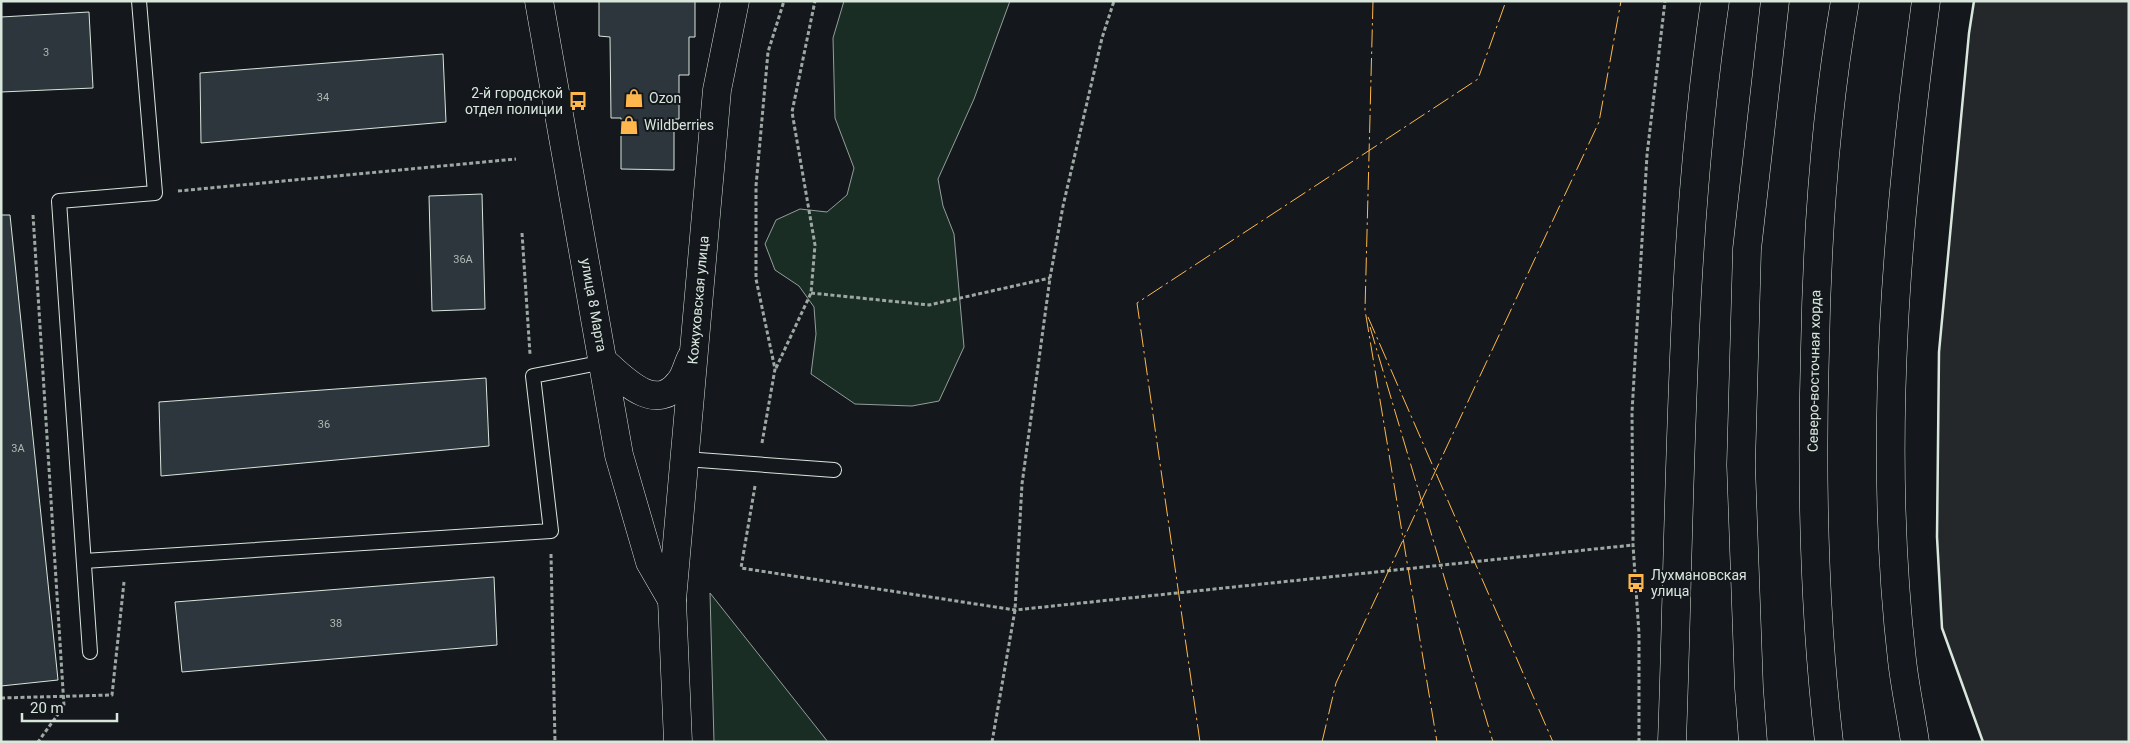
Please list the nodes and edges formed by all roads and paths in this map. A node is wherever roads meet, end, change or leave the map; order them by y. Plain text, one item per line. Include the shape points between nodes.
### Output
1 (140, 1) edge
2 (539, 1) edge
3 (735, 1) edge
4 (784, 1) edge
5 (815, 1) edge
6 (1114, 1) edge
7 (1665, 1) edge
8 (1714, 1) edge
9 (1775, 1) edge
10 (1845, 1) edge
11 (1926, 1) edge
12 (516, 159) dead end
13 (155, 193) junction
14 (33, 215) dead end
15 (522, 232) dead end
16 (1050, 278) junction
17 (811, 293) junction
18 (694, 351) junction
19 (604, 362) junction
20 (775, 369) junction
21 (533, 376) junction
22 (685, 459) junction
23 (758, 464) junction
24 (834, 470) dead end
25 (551, 531) junction
26 (1633, 545) junction
27 (84, 561) junction
28 (672, 600) junction
29 (1015, 610) junction
30 (90, 652) dead end
31 (63, 695) junction
32 (1, 698) edge
33 (38, 742) edge
34 (556, 742) edge
35 (678, 742) edge
36 (992, 742) edge
37 (1639, 742) edge
38 (1672, 742) edge
39 (1753, 742) edge
40 (1829, 742) edge
41 (1915, 742) edge

1 - 13 lane
2 - 19 main road, улица 8 Марта
3 - 18 main road, Кожуховская улица via 717,90
4 - 20 path via 768,52 756,186 756,280
5 - 17 path via 792,112 816,244
6 - 16 path via 1102,38
7 - 26 path via 1647,155 1641,250 1632,412
8 - 38 main road via 1704,74 1686,289
9 - 39 main road via 1747,249 1741,465
10 - 40 main road, Северо-восточная хорда via 1837,44 1817,242 1812,469 1821,674
11 - 41 main road via 1901,216 1893,370 1894,569 1902,661
12 - 13 path
13 - 27 lane via 59,201
14 - 31 path
15 - 21 path
16 - 17 path via 929,305
16 - 29 path via 1022,484
17 - 20 path
18 - 19 main road via 680,383 668,393 651,396 632,387
18 - 22 main road, Кожуховская улица
19 - 21 lane
19 - 28 main road, улица 8 Марта via 619,455 632,506 650,562
20 - 23 path
21 - 25 lane
22 - 23 lane
22 - 28 main road, Кожуховская улица
23 - 24 lane
23 - 29 path via 741,568
25 - 27 lane
25 - 34 path
26 - 29 path
26 - 37 path via 1639,634
27 - 30 lane
28 - 35 main road, Кожуховская улица
29 - 36 path
31 - 32 path
31 - 33 path via 64,706

